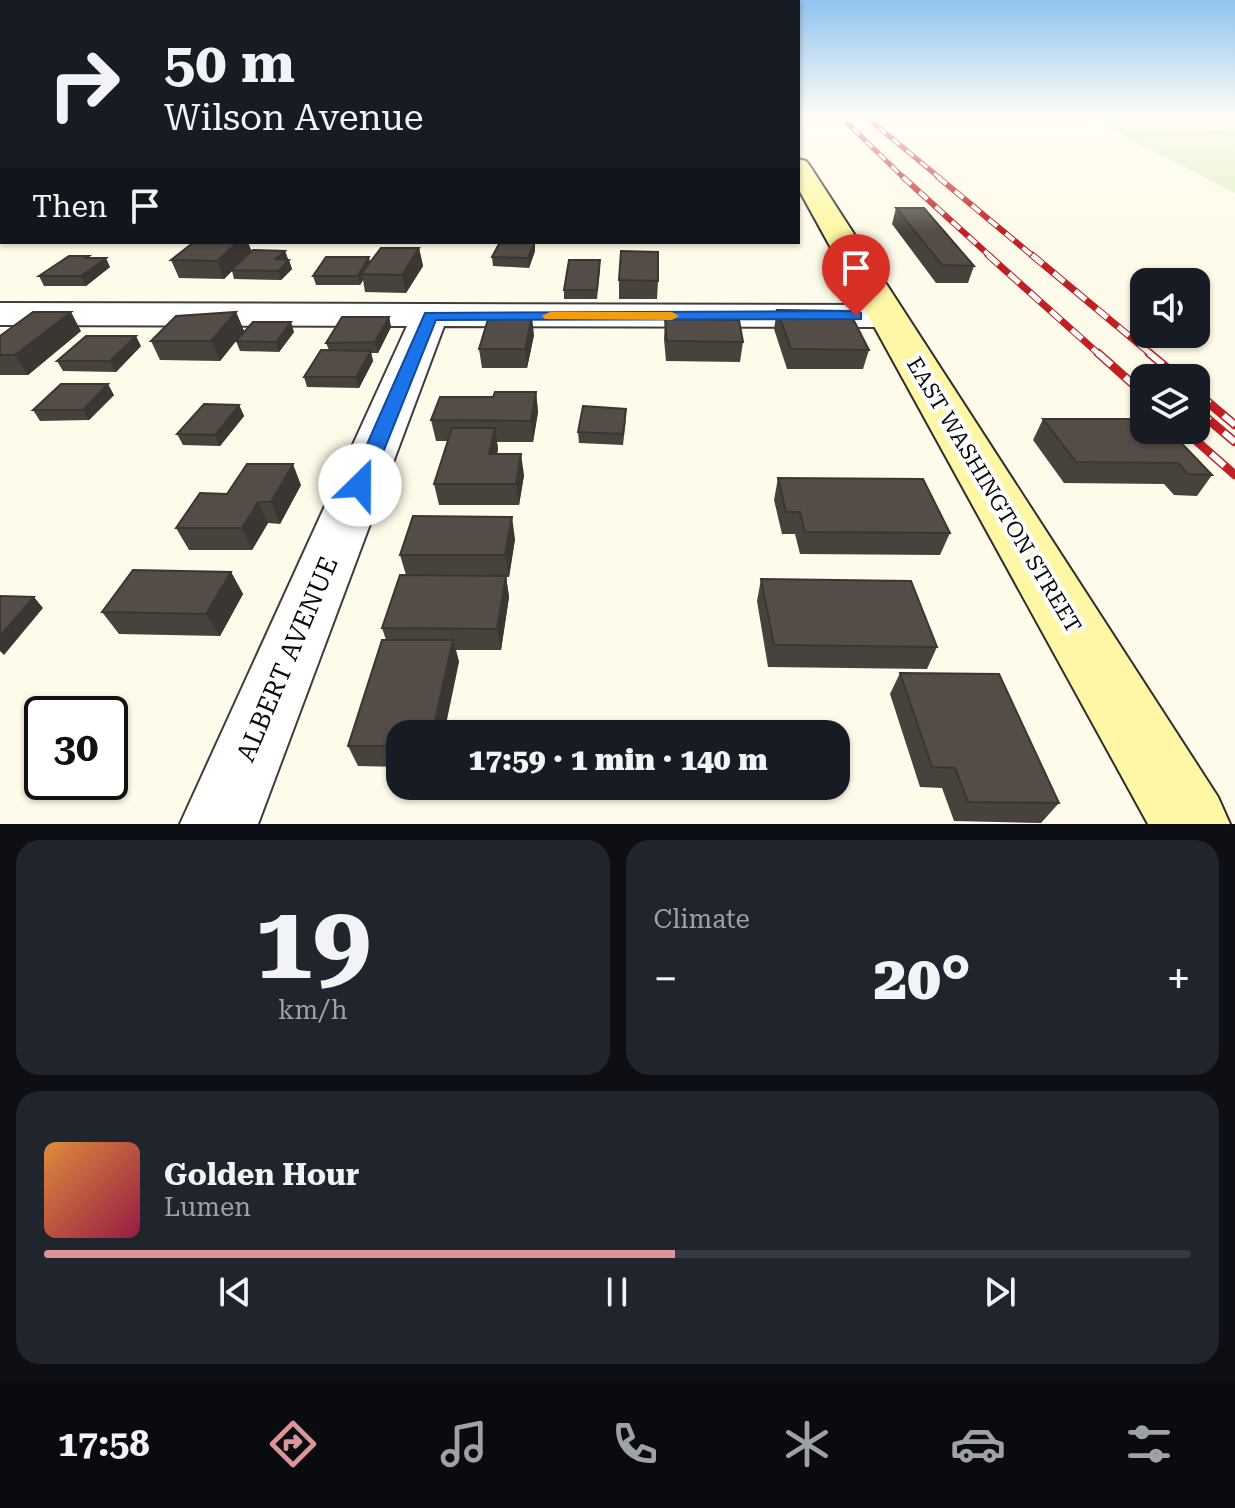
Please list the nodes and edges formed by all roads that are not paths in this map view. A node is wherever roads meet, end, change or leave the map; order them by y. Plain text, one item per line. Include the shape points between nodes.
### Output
1 (800, 169) edge
2 (0, 314) edge
3 (430, 316) junction
4 (887, 316) junction
5 (219, 824) edge
6 (1191, 824) edge

1 - 4 street, EAST WASHINGTON STREET
2 - 3 street
3 - 4 street
3 - 5 street, ALBERT AVENUE
4 - 6 street, EAST WASHINGTON STREET

